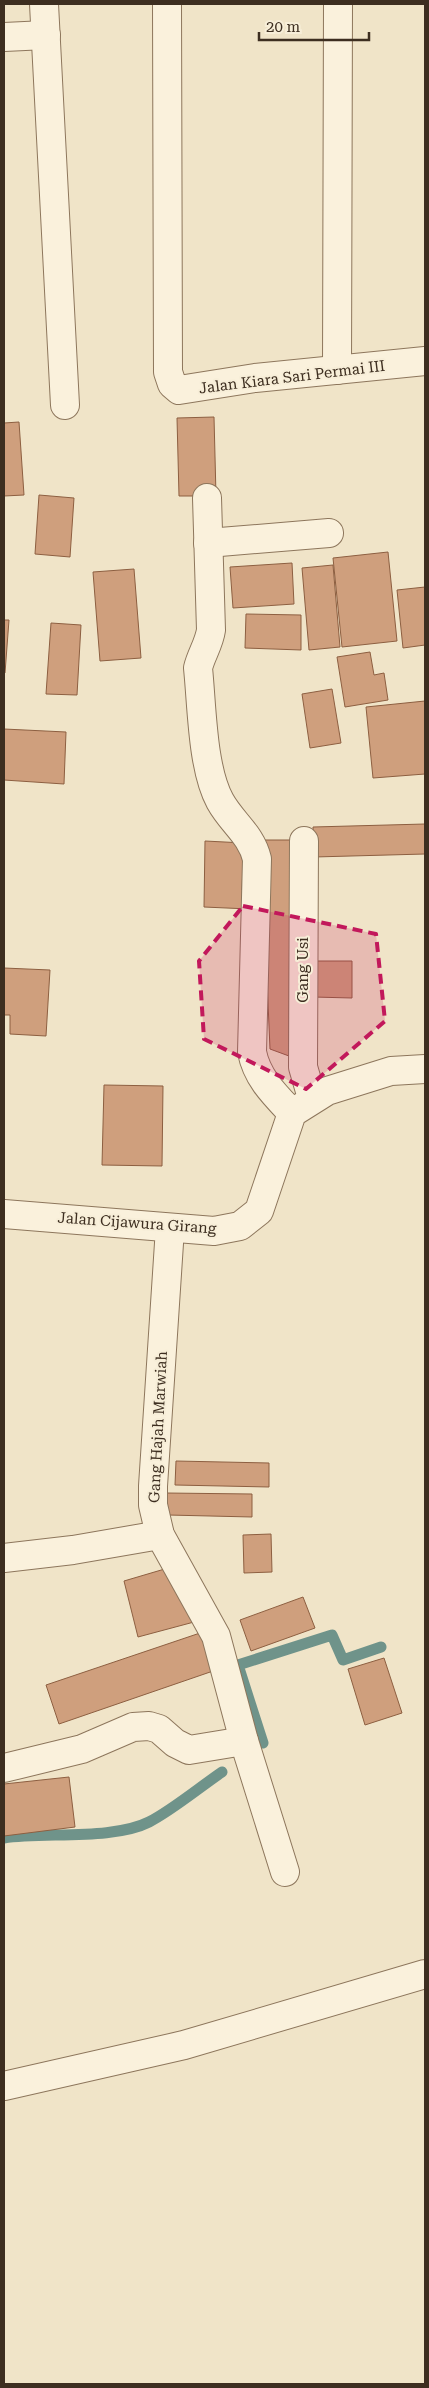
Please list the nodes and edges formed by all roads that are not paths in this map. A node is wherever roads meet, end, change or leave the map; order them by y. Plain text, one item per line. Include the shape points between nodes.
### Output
1 (44, 4) edge
2 (167, 4) edge
3 (338, 4) edge
4 (46, 35) junction
5 (4, 37) edge
6 (425, 361) edge
7 (337, 370) junction
8 (65, 405) dead end
9 (207, 498) dead end
10 (329, 533) dead end
11 (208, 543) junction
12 (304, 841) dead end
13 (425, 1070) edge
14 (302, 1106) junction
15 (4, 1214) edge
16 (170, 1228) junction
17 (160, 1535) junction
18 (4, 1558) edge
19 (244, 1741) junction
20 (4, 1768) edge
21 (285, 1872) dead end
22 (425, 1974) edge
23 (4, 2086) edge

1 - 4 street
2 - 7 street, Jalan Kiara Sari Permai III via 168,372 172,384 179,390
3 - 7 street
4 - 5 street
4 - 8 street
6 - 7 street, Jalan Kiara Sari Permai III
9 - 11 street
10 - 11 street
11 - 14 street via 211,630 198,668 207,755 219,800 250,840 257,859 252,1052 254,1063 270,1092
12 - 14 street, Gang Usi
13 - 14 street via 391,1071 327,1090
14 - 16 street, Jalan Cijawura Girang via 259,1211 240,1226 214,1231
15 - 16 street, Jalan Cijawura Girang
16 - 17 street, Gang Hajah Marwiah via 153,1486 153,1505
17 - 18 street
17 - 19 street, Gang Hajah Marwiah via 216,1636
19 - 20 street via 189,1750 159,1729 133,1727 70,1753
19 - 21 street, Gang Hajah Marwiah
22 - 23 street via 184,2045

